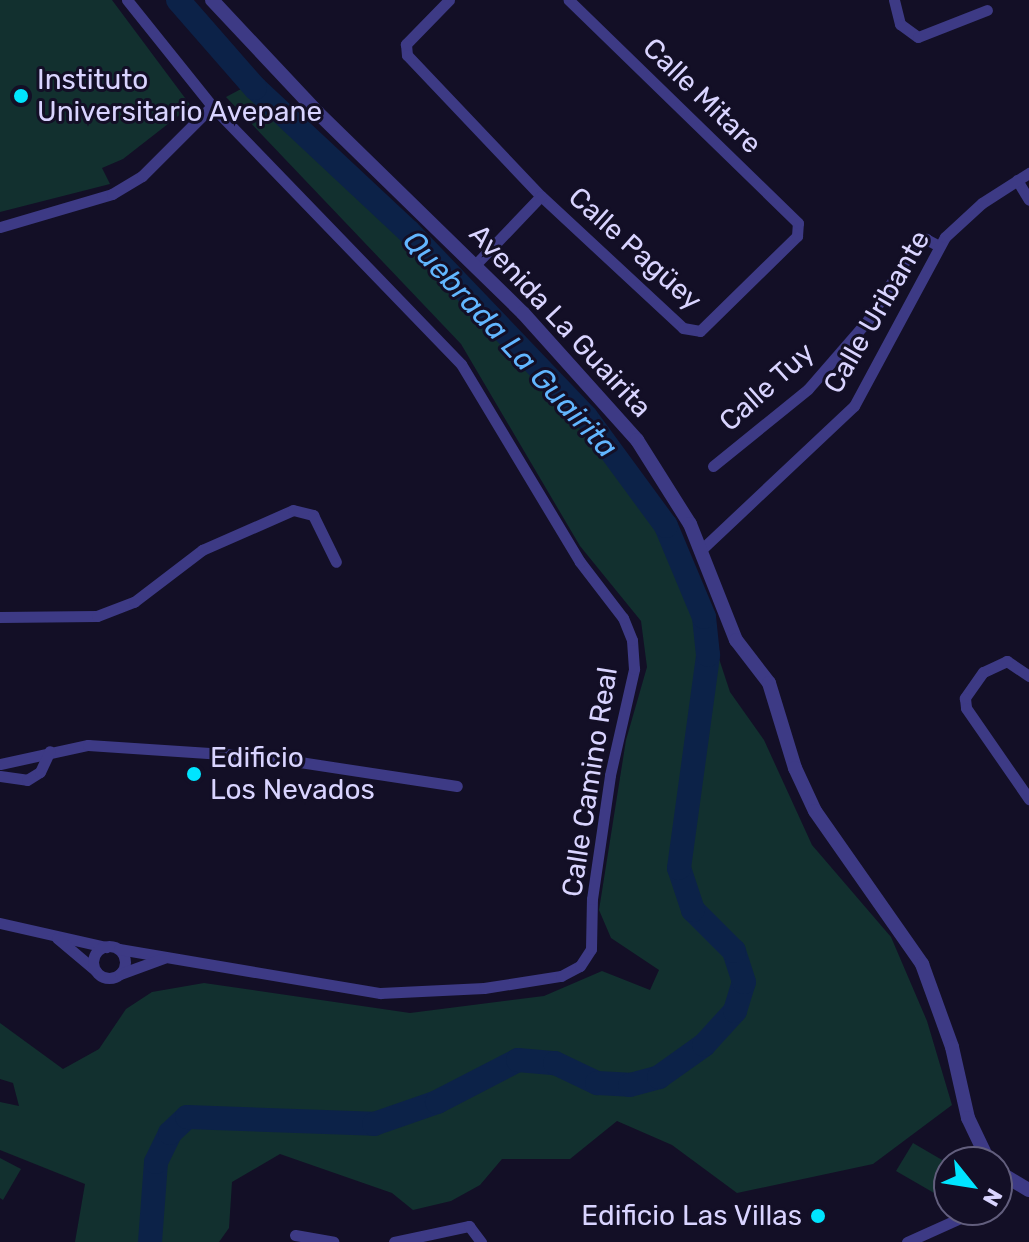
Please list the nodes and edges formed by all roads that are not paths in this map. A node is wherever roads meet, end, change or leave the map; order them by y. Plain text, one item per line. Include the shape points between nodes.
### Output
1 (127, 0) edge
2 (212, 0) edge
3 (449, 0) edge
4 (569, 0) edge
5 (894, 0) edge
6 (987, 10) dead end
7 (212, 106) junction
8 (1029, 173) edge
9 (1017, 180) junction
10 (541, 196) junction
11 (1029, 200) edge
12 (0, 227) edge
13 (800, 229) joint
14 (939, 246) junction
15 (475, 265) junction
16 (713, 466) dead end
17 (702, 549) junction
18 (336, 562) dead end
19 (0, 617) edge
20 (1029, 676) edge
21 (50, 751) junction
22 (0, 764) edge
23 (0, 776) edge
24 (457, 786) dead end
25 (1029, 799) edge
26 (0, 923) edge
27 (57, 937) junction
28 (106, 947) junction
29 (119, 949) junction
30 (165, 958) junction
31 (100, 975) junction
32 (119, 975) junction
33 (981, 1146) edge
34 (942, 1226) edge
35 (295, 1235) dead end
36 (333, 1242) edge
37 (394, 1242) edge
38 (481, 1242) edge
39 (907, 1242) edge

1 - 7 street, Calle Camino Real
2 - 15 street, Avenida La Guairita
3 - 10 street, Calle Pagüey via 406,44 407,55
4 - 13 street, Calle Mitare
5 - 6 street via 900,24 918,37
7 - 12 street via 142,176 112,194
7 - 30 street, Calle Camino Real via 461,364 632,640 634,669 610,775 592,899 591,949 580,966 561,976 380,993
8 - 9 street, Calle Uribante
9 - 11 street
9 - 14 street, Calle Uribante via 966,216
10 - 13 street, Calle Pagüey via 690,333 700,331
10 - 15 street, Calle Pagüey
14 - 16 street, Calle Tuy via 926,239 915,245 868,320 818,378
14 - 17 street, Calle Uribante via 864,393
15 - 17 street, Avenida La Guairita via 586,379 637,440
17 - 33 street, Avenida La Guairita via 736,640 769,683 809,800 922,964 952,1047 968,1118
18 - 19 street via 313,515 293,510 202,550 134,602 97,616
20 - 25 street via 1007,661 983,672 965,698 966,708
21 - 22 street
21 - 23 street via 40,772 27,780
21 - 24 street via 88,745 267,757
26 - 27 street
27 - 28 street
27 - 31 street
28 - 29 street
28 - 31 street via 94,963
29 - 30 street
29 - 32 street via 125,962
30 - 32 street
31 - 32 street
34 - 39 street
35 - 36 street
37 - 38 street via 469,1226

